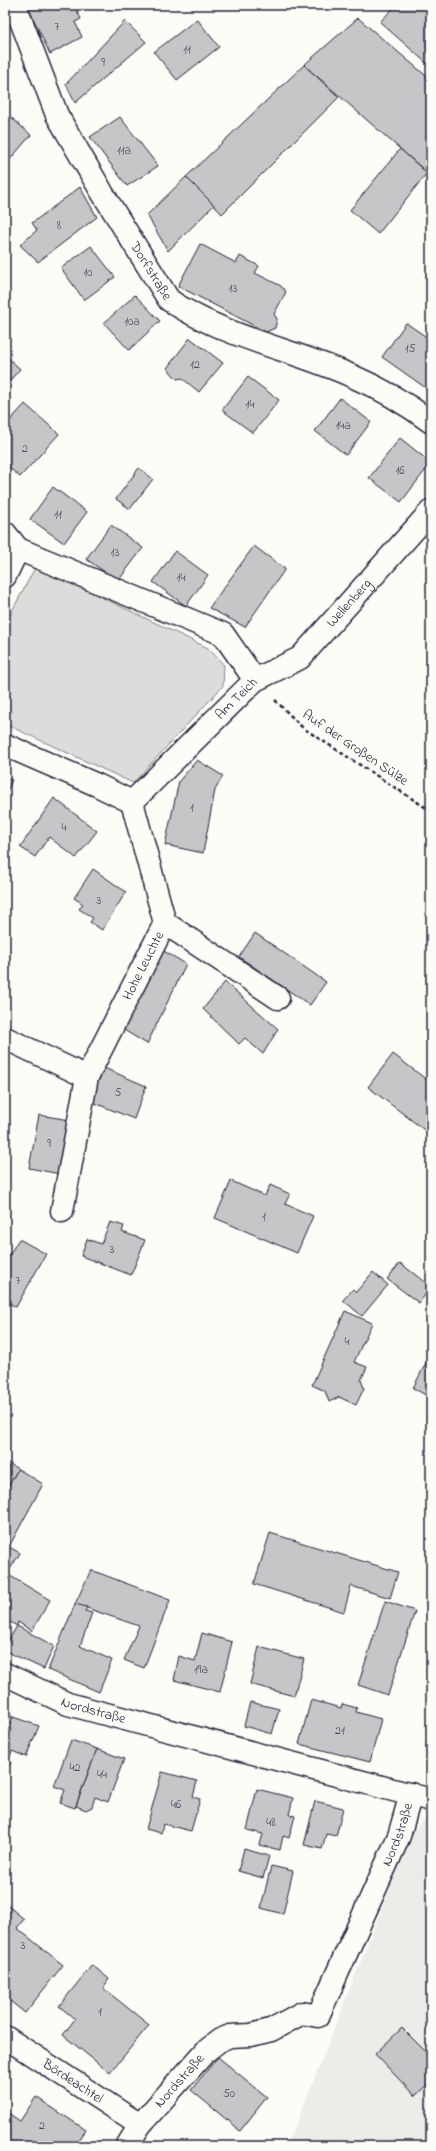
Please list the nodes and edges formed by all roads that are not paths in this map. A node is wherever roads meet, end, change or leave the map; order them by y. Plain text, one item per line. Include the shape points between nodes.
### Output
1 (15, 5) edge
2 (431, 422) edge
3 (431, 512) edge
4 (11, 541) edge
5 (5, 576) edge
6 (255, 680) junction
7 (5, 745) edge
8 (132, 802) junction
9 (164, 923) junction
10 (278, 998) dead end
11 (5, 1038) edge
12 (87, 1077) junction
13 (62, 1211) dead end
14 (5, 1674) edge
15 (421, 1797) edge
16 (5, 2037) edge
17 (140, 2125) junction
18 (127, 2146) edge

1 - 2 street, Dorfstraße via 57,115 169,300 182,309 253,342 353,376 409,406
3 - 6 street, Wellenberg via 300,658
4 - 5 street, Am Teich
4 - 6 street, Am Teich via 223,634
6 - 8 street, Am Teich
7 - 8 street via 97,784
8 - 9 street, Hohe Leuchte
9 - 10 street
9 - 12 street, Hohe Leuchte
11 - 12 street
12 - 13 street, Hohe Leuchte
14 - 15 street, Nordstraße via 68,1704
15 - 17 street, Nordstraße via 399,1836 318,2016 302,2013 271,2030 251,2035 230,2036 220,2040 206,2051
16 - 17 street, Bördeachtel
17 - 18 street, Nordstraße

